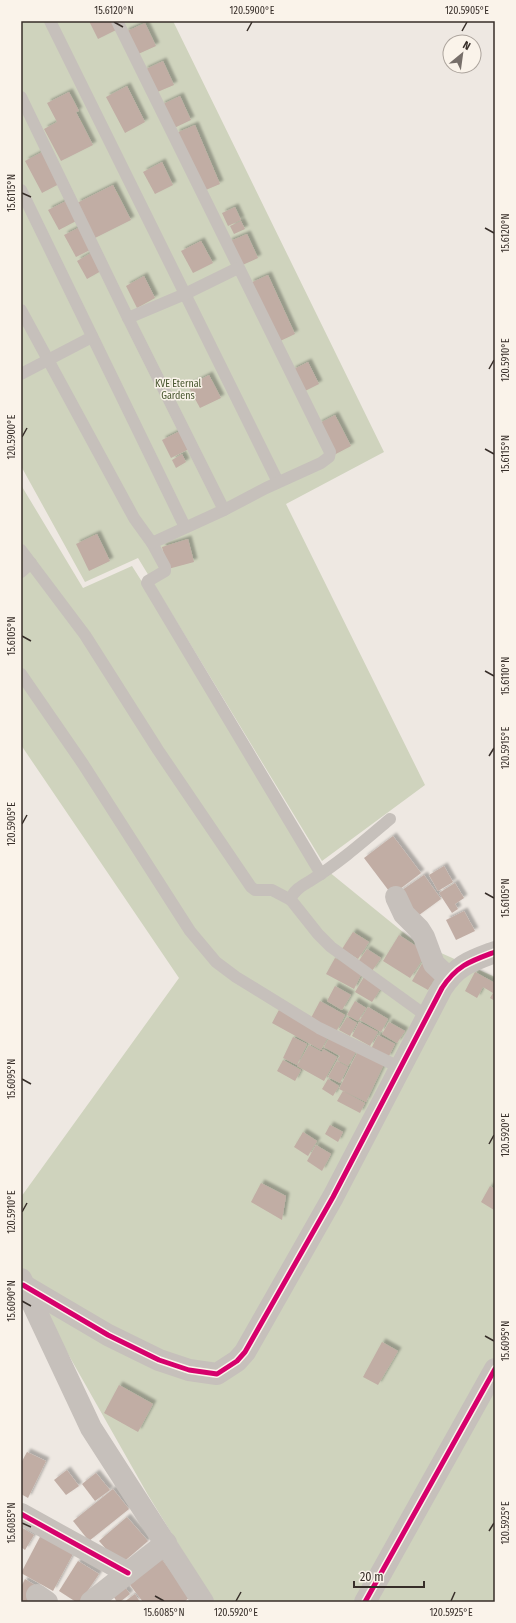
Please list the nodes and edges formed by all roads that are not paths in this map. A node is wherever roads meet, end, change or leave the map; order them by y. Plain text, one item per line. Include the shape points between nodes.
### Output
1 (50, 21) edge
2 (117, 21) edge
3 (21, 97) edge
4 (21, 190) edge
5 (24, 203) edge
6 (238, 268) junction
7 (185, 294) junction
8 (21, 310) edge
9 (128, 318) junction
10 (92, 337) junction
11 (47, 360) junction
12 (21, 374) edge
13 (278, 482) junction
14 (224, 510) junction
15 (184, 527) junction
16 (152, 543) junction
17 (21, 550) edge
18 (31, 563) junction
19 (21, 572) edge
20 (21, 674) edge
21 (390, 819) dead end
22 (321, 874) junction
23 (396, 897) dead end
24 (291, 900) junction
25 (495, 952) edge
26 (449, 978) junction
27 (428, 1017) junction
28 (401, 1068) junction
29 (22, 1282) edge
30 (495, 1369) edge
31 (21, 1514) edge
32 (166, 1543) junction
33 (128, 1573) junction
34 (91, 1602) edge
35 (203, 1602) edge
36 (365, 1602) edge

1 - 7 lane
2 - 6 lane
3 - 9 lane
4 - 5 lane
5 - 10 lane
6 - 7 lane
6 - 13 lane via 331,455 327,460
7 - 9 lane
7 - 13 lane
8 - 11 lane
9 - 14 lane
10 - 11 lane
10 - 15 lane
11 - 12 lane
11 - 16 lane via 134,518
13 - 14 lane
14 - 15 lane
15 - 16 lane
16 - 22 lane via 165,570 147,583
17 - 18 lane
18 - 19 lane
18 - 24 lane via 86,635 158,750 251,887 254,890 272,890
20 - 28 lane via 83,764 190,931 216,962 319,1028
21 - 22 lane
22 - 24 lane via 294,893
23 - 26 street via 404,914 419,929 434,964
24 - 27 lane via 331,947
25 - 26 street via 468,962
26 - 27 street
27 - 28 street
28 - 29 street via 333,1197 245,1352 237,1361 217,1374 189,1370 159,1360 108,1335
29 - 32 street via 91,1428
30 - 36 street
31 - 33 street
32 - 33 street
32 - 35 street
33 - 34 street

